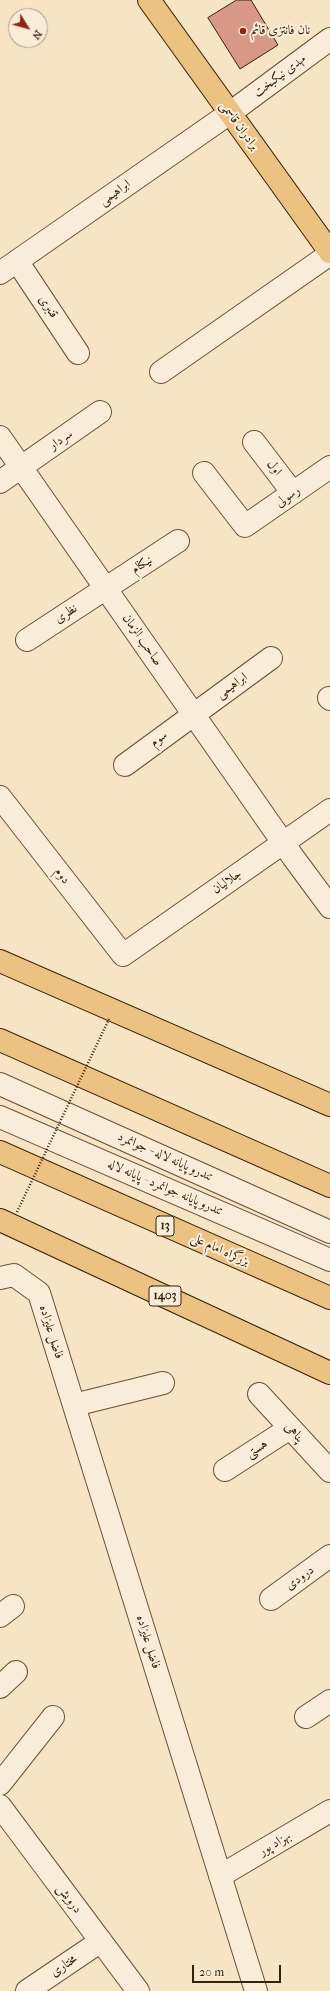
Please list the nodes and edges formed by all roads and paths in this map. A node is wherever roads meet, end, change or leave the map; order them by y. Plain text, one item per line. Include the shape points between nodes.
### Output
1 (149, 0) edge
2 (330, 38) edge
3 (230, 113) junction
4 (330, 253) edge
5 (8, 267) edge
6 (78, 353) dead end
7 (161, 372) dead end
8 (100, 412) dead end
9 (0, 437) edge
10 (254, 442) dead end
11 (21, 467) junction
12 (330, 467) edge
13 (204, 473) dead end
14 (0, 482) edge
15 (293, 493) junction
16 (178, 541) dead end
17 (106, 588) junction
18 (27, 640) dead end
19 (271, 658) dead end
20 (194, 713) junction
21 (125, 765) dead end
22 (0, 797) edge
23 (330, 810) edge
24 (284, 842) junction
25 (330, 907) edge
26 (123, 955) joint
27 (0, 961) edge
28 (109, 1019) dead end
29 (0, 1040) edge
30 (0, 1084) edge
31 (330, 1105) edge
32 (0, 1117) edge
33 (0, 1152) edge
34 (330, 1186) edge
35 (9, 1216) edge
36 (330, 1232) edge
37 (330, 1260) edge
38 (0, 1278) edge
39 (330, 1298) edge
40 (330, 1373) edge
41 (163, 1383) dead end
42 (259, 1394) dead end
43 (74, 1405) junction
44 (290, 1428) junction
45 (225, 1470) dead end
46 (330, 1471) edge
47 (330, 1556) edge
48 (271, 1599) dead end
49 (16, 1672) dead end
50 (0, 1687) edge
51 (330, 1701) edge
52 (53, 1716) dead end
53 (306, 1717) dead end
54 (0, 1784) edge
55 (0, 1806) edge
56 (330, 1811) edge
57 (7, 1829) edge
58 (220, 1876) junction
59 (101, 1941) junction
60 (27, 1991) edge
61 (138, 1991) edge
62 (256, 1991) edge

1 - 3 main road, برادران قاسمی
2 - 3 street, مهدی نیکبخت
3 - 4 main road, برادران قاسمی
3 - 5 street, ابراهیمی
4 - 7 street
5 - 6 street, قنبری
8 - 11 street, سردار
9 - 11 street, صاحب الزمان
10 - 15 street, اول
11 - 14 street, سردار
11 - 17 street, صاحب الزمان
12 - 15 street, رسولی
13 - 15 street, رسولی via 245,526
16 - 17 street, نیکنام
17 - 18 street, نظری
17 - 20 street, صاحب الزمان
19 - 20 street, ابراهیمی
20 - 21 street, سوم
20 - 24 street, صاحب الزمان
22 - 26 street, دوم
23 - 24 street, جلالیان
24 - 25 street, صاحب الزمان
24 - 26 street, جلالیان
27 - 31 main road
28 - 35 path, bridge
29 - 34 main road
30 - 36 street, تندرو پایانه لاله - جوانمرد
32 - 37 street, تندرو پایانه جوانمرد - پایانه لاله
33 - 39 main road, بزرگراه امام علی / 13
35 - 40 main road, 1403
38 - 43 street, فاضل علیزاده via 14,1275 39,1293
41 - 43 street
42 - 44 street, پناهی
43 - 58 street, فاضل علیزاده
44 - 45 street, هستی
44 - 46 street, پناهی
47 - 48 street, درودی
49 - 50 street
51 - 53 street
52 - 54 street
55 - 57 street, درویش
56 - 58 street, بهزاد پور
57 - 59 street, درویش
58 - 62 street, فاضل علیزاده
59 - 60 street, مختاری
59 - 61 street, درویش

